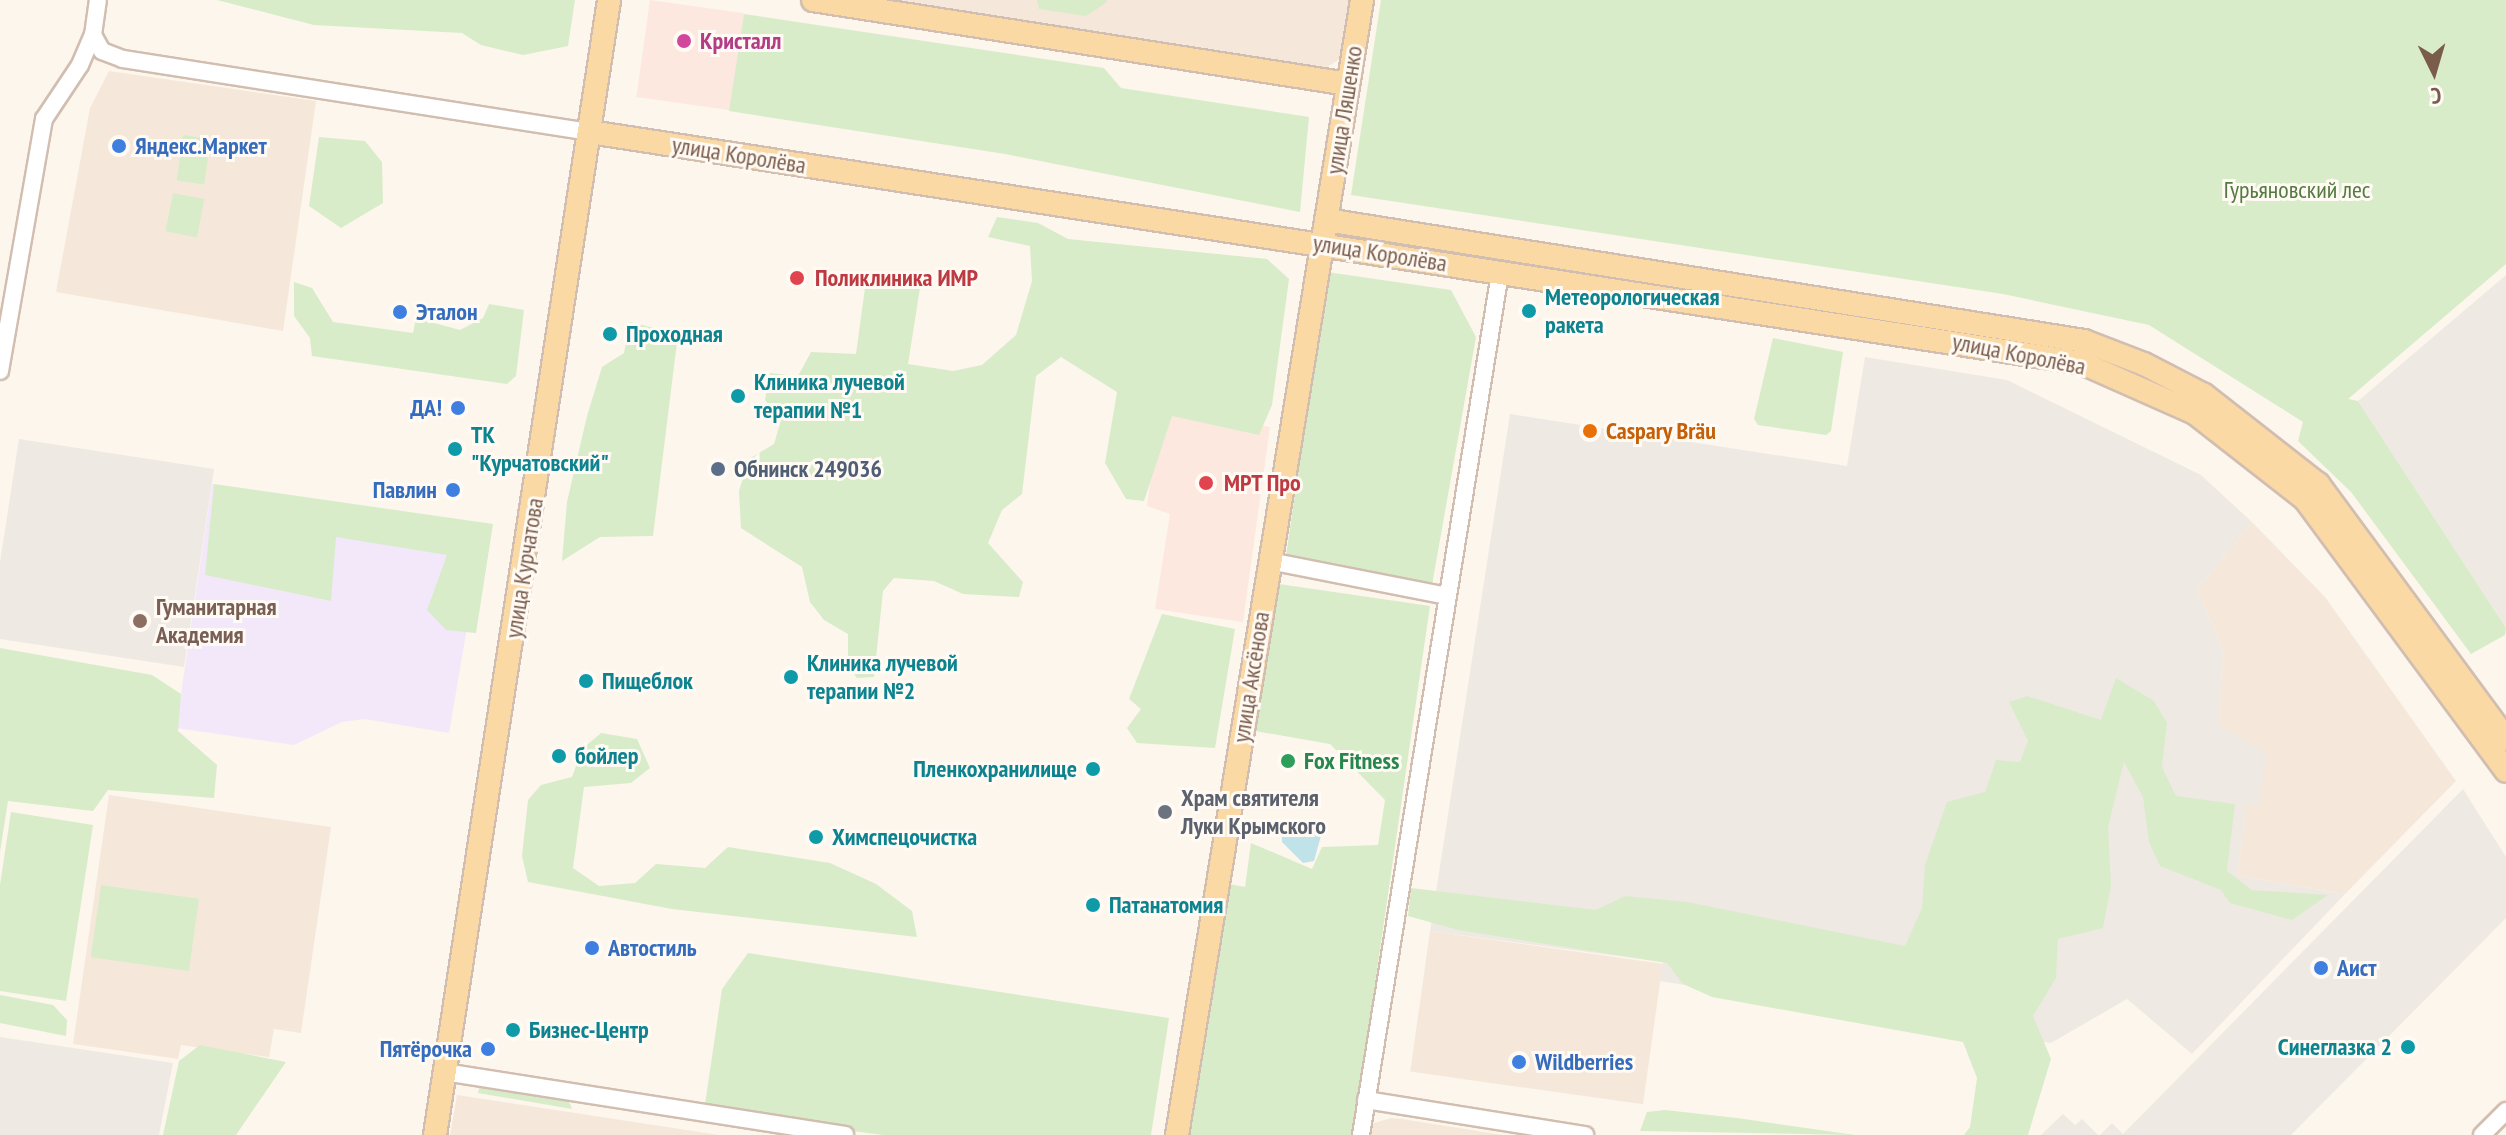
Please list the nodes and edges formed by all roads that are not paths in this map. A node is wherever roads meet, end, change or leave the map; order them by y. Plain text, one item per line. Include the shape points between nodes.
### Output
1 (98, 0) edge
2 (609, 0) edge
3 (813, 0) edge
4 (1362, 0) edge
5 (93, 35) junction
6 (1348, 84) junction
7 (590, 132) junction
8 (1326, 220) junction
9 (1322, 245) junction
10 (1502, 262) junction
11 (0, 371) edge
12 (1269, 561) junction
13 (1448, 596) junction
14 (2506, 739) edge
15 (2506, 771) edge
16 (444, 1072) junction
17 (1366, 1100) junction
18 (2506, 1111) edge
19 (435, 1135) edge
20 (845, 1135) edge
21 (1177, 1135) edge
22 (1361, 1135) edge
23 (1585, 1135) edge
24 (2482, 1135) edge

1 - 5 street
2 - 7 main road, улица Курчатова
3 - 6 main road
4 - 6 main road, улица Ляшенко
5 - 7 street, улица Королёва via 102,51 123,59
5 - 11 street via 44,119
6 - 8 main road, улица Ляшенко
7 - 9 main road, улица Королёва
7 - 16 main road, улица Курчатова
8 - 9 main road, улица Аксёнова
8 - 10 main road, улица Королёва
9 - 10 main road, улица Королёва
9 - 12 main road, улица Аксёнова
10 - 13 street
10 - 14 main road, улица Королёва via 2084,341 2144,364 2204,395 2318,484
10 - 15 main road, улица Королёва via 2082,363 2195,413 2305,499
12 - 13 street
12 - 21 main road, улица Аксёнова
13 - 17 street
16 - 19 main road, улица Курчатова
16 - 20 street
17 - 22 street
17 - 23 street
18 - 24 street

